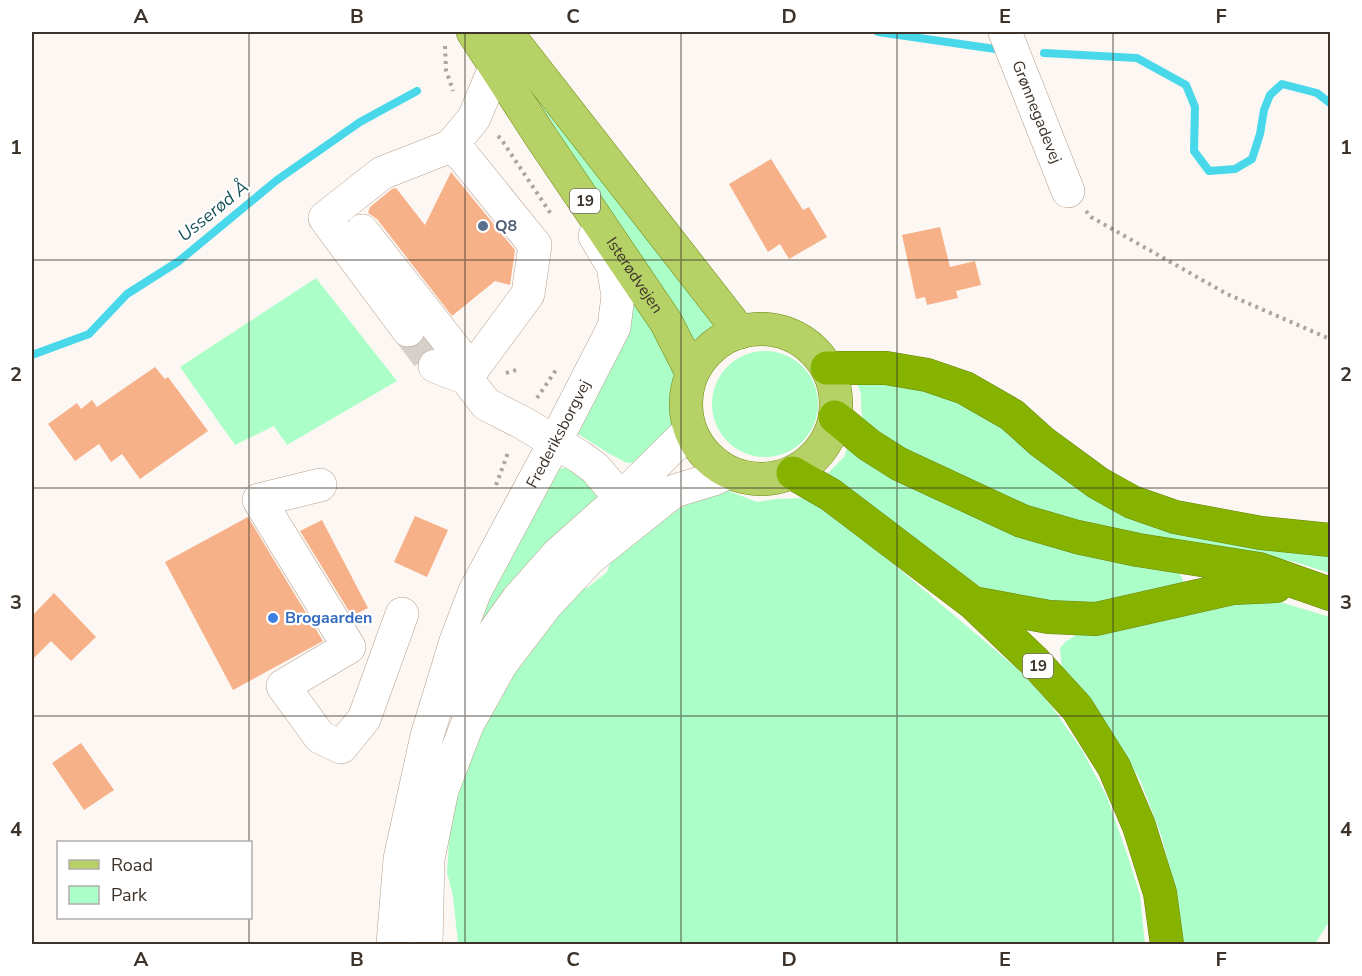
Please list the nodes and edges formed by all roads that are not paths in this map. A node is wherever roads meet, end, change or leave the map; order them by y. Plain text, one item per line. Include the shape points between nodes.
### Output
1 (506, 32) edge
2 (1005, 32) edge
3 (459, 35) edge
4 (496, 65) junction
5 (541, 137) junction
6 (451, 146) junction
7 (1068, 190) road end
8 (342, 205) junction
9 (408, 330) tunnel mouth
10 (740, 332) junction
11 (435, 366) tunnel mouth
12 (827, 368) junction
13 (692, 373) junction
14 (469, 375) junction
15 (835, 417) junction
16 (690, 430) junction
17 (555, 442) junction
18 (728, 472) junction
19 (793, 472) junction
20 (320, 485) dead end
21 (630, 509) junction
22 (1330, 540) edge
23 (1325, 592) edge
24 (973, 603) junction
25 (402, 614) dead end
26 (350, 647) junction
27 (385, 665) junction
28 (427, 736) junction
29 (393, 945) edge
30 (426, 945) edge
31 (1167, 945) edge

1 - 10 main road, 19
2 - 7 street, Grønnegadevej
3 - 4 main road, Isterødvejen / 19
4 - 5 main road, Isterødvejen / 19
4 - 6 street via 474,118
5 - 13 main road, Isterødvejen / 19 via 666,321
5 - 17 street, Frederiksborgvej via 613,266 618,296 614,327
6 - 8 street via 382,173
6 - 14 street via 534,245 528,294
8 - 9 street via 325,218
8 - 14 street
10 - 12 main road via 765,329 789,335 811,348
10 - 13 main road via 720,341
11 - 14 street
12 - 15 main road via 835,392
12 - 22 highway via 886,368 927,375 964,388 1011,416 1098,483 1132,502 1175,517 1261,533
13 - 16 main road via 686,401
14 - 17 street via 486,404
15 - 19 main road via 828,440 813,459
15 - 23 highway via 899,465 1022,521 1138,550 1258,569
16 - 18 main road via 699,447
16 - 21 street, Frederiksborgvej
17 - 21 street via 595,468
17 - 28 street, Frederiksborgvej via 475,591
18 - 19 main road via 749,479 772,479
18 - 21 street, Frederiksborgvej
19 - 24 highway, 19 via 831,495
20 - 26 street via 259,500
21 - 28 street, Frederiksborgvej via 558,554 518,599
21 - 30 street, Frederiksborgvej via 546,605 501,664 467,725 442,789 428,859
23 - 24 highway via 1269,585 1233,588 1096,619 1049,617
24 - 31 highway, 19 via 1077,708 1114,767 1139,826 1160,893
25 - 27 street
26 - 27 street
26 - 27 street via 283,686 320,737 341,747 364,719
28 - 29 street, Frederiksborgvej via 400,859

